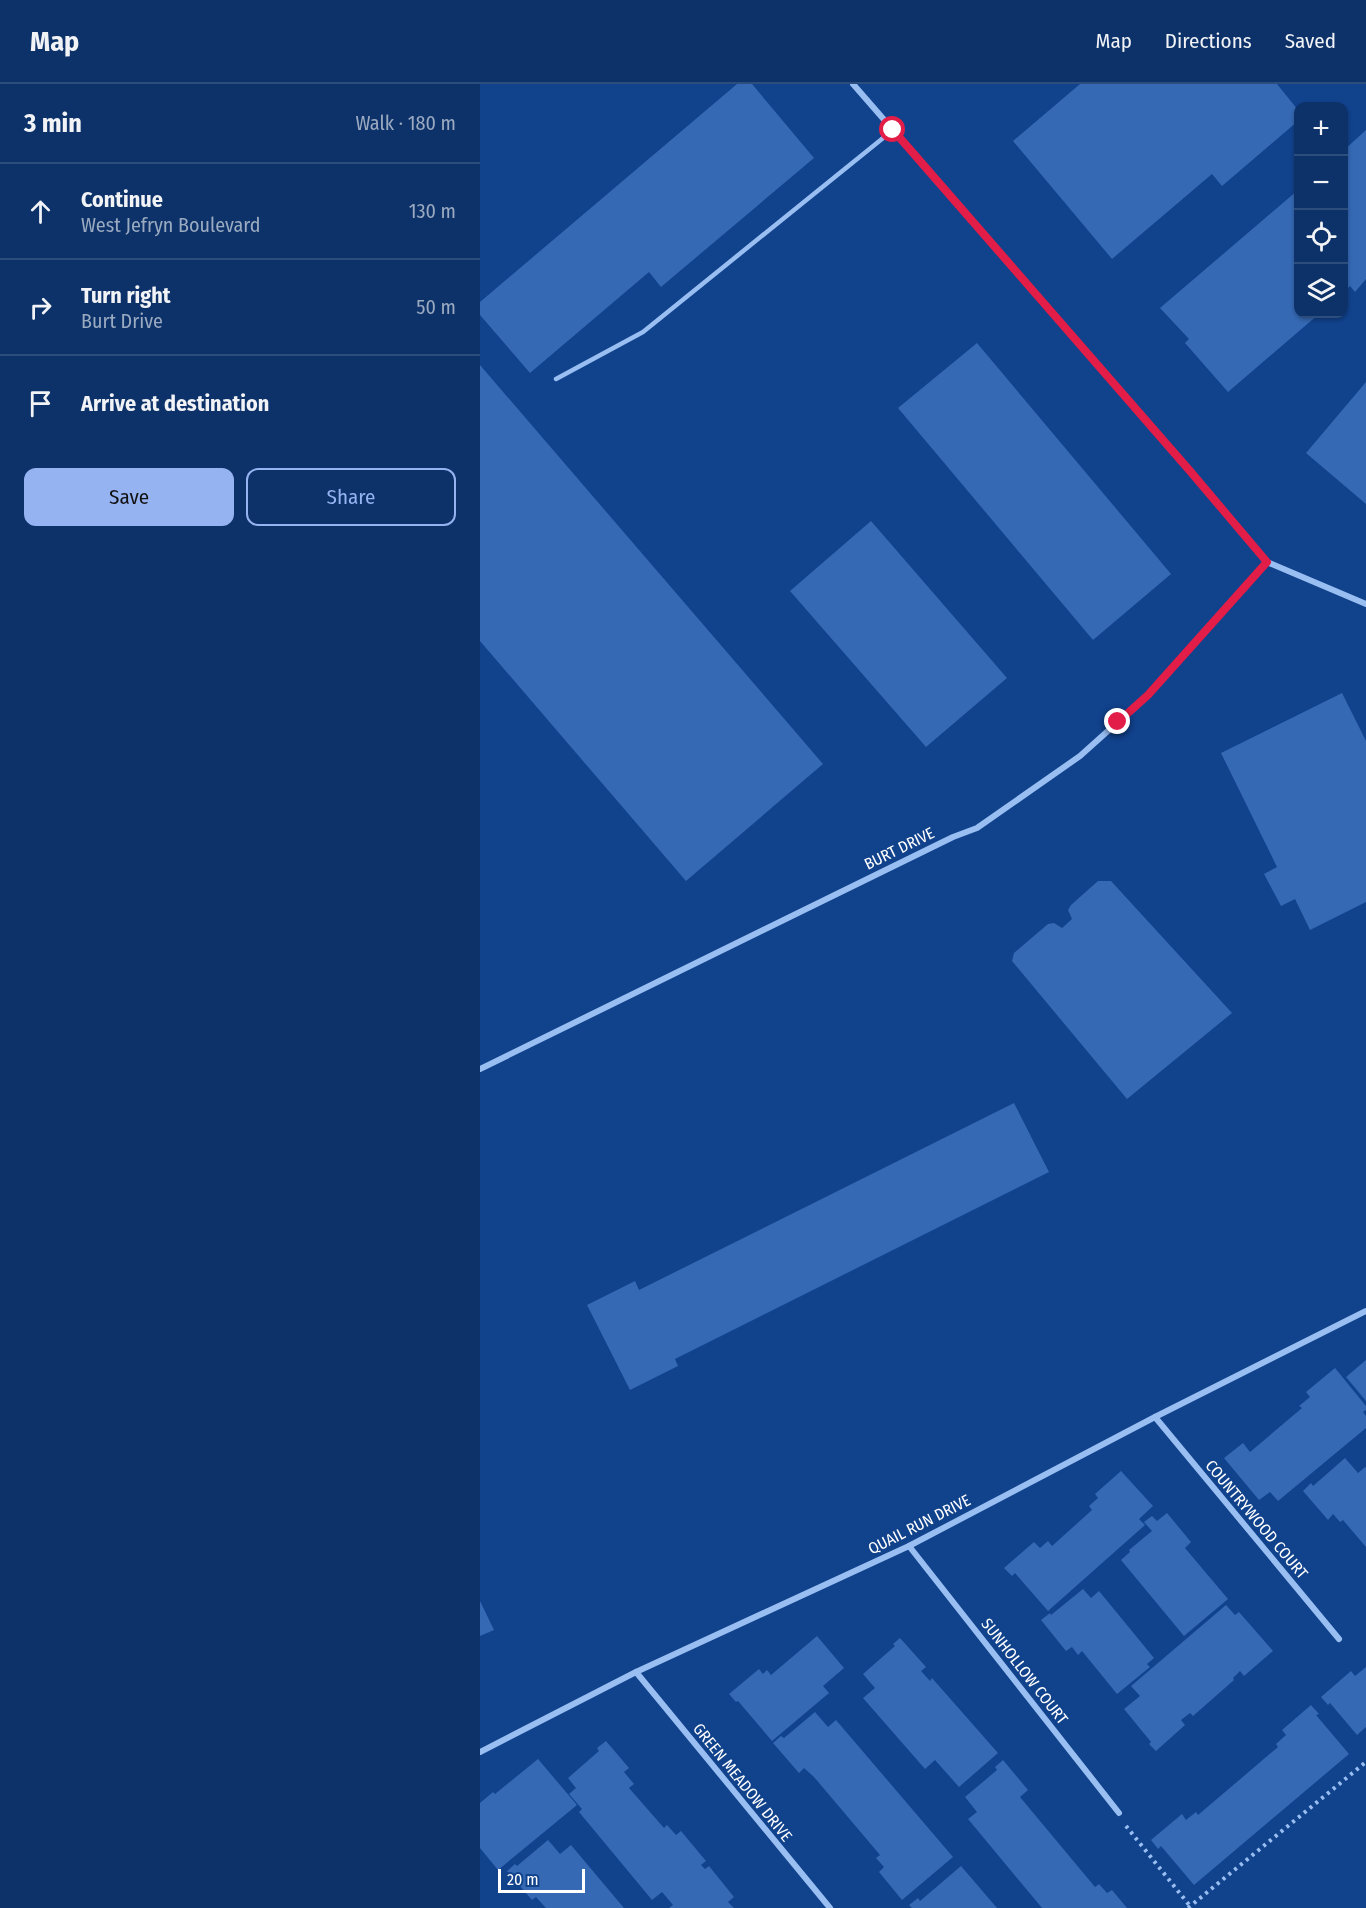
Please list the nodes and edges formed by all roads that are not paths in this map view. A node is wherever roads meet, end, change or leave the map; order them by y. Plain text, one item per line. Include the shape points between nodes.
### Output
1 (853, 84) edge
2 (893, 130) junction
3 (556, 379) dead end
4 (1267, 562) junction
5 (1366, 604) edge
6 (480, 1069) edge
7 (1366, 1311) edge
8 (1155, 1417) junction
9 (909, 1546) junction
10 (1339, 1639) dead end
11 (636, 1672) junction
12 (480, 1752) edge
13 (1119, 1813) road end
14 (830, 1908) edge

1 - 2 street
2 - 3 lane via 643,332
2 - 4 street
4 - 5 street
4 - 6 street, BURT DRIVE via 1148,695 1080,756 977,828
7 - 8 street, QUAIL RUN DRIVE
8 - 9 street, QUAIL RUN DRIVE
8 - 10 street, COUNTRYWOOD COURT
9 - 11 street, QUAIL RUN DRIVE
9 - 13 street, SUNHOLLOW COURT
11 - 12 street, QUAIL RUN DRIVE
11 - 14 street, GREEN MEADOW DRIVE

